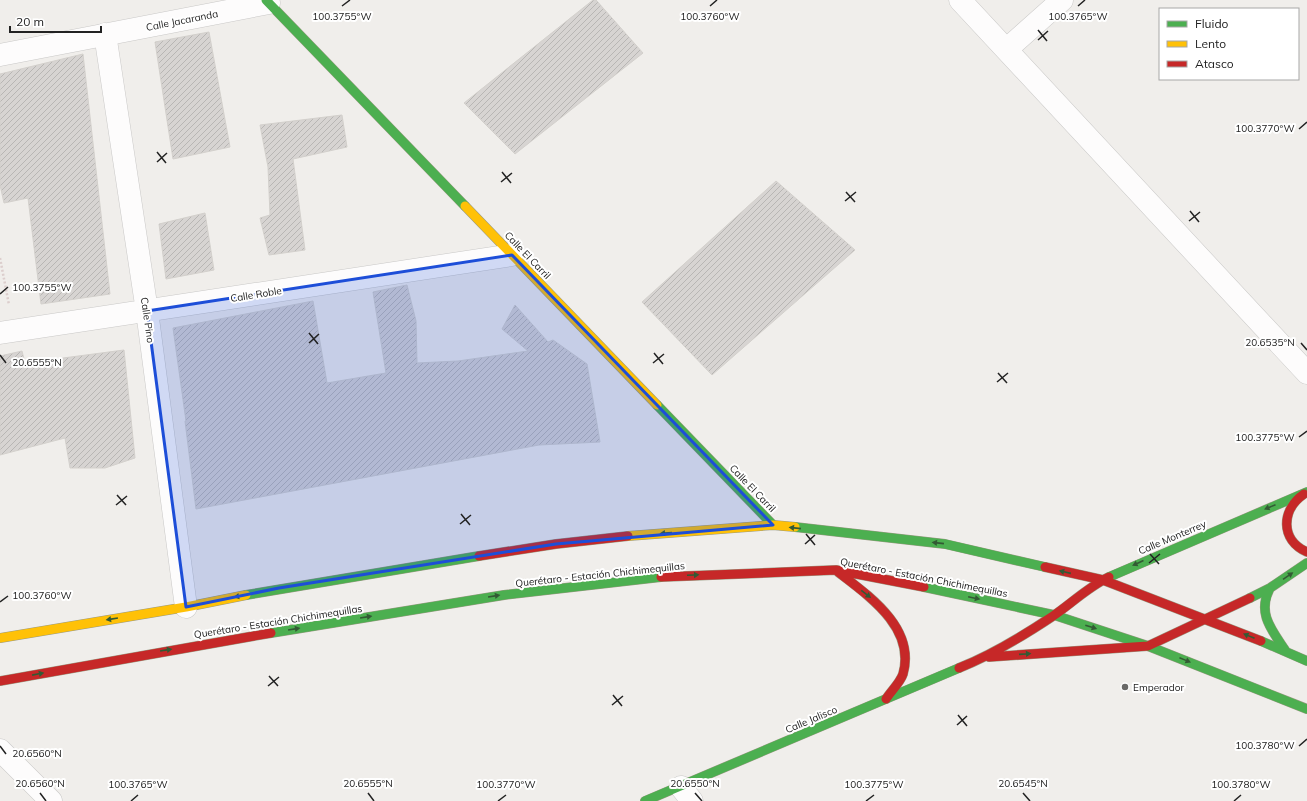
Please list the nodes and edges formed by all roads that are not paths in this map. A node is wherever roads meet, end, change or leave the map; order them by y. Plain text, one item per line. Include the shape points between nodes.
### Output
1 (960, 0) edge
2 (1062, 0) edge
3 (268, 2) edge
4 (105, 34) junction
5 (1007, 49) junction
6 (0, 55) edge
7 (512, 255) junction
8 (147, 311) junction
9 (7, 332) edge
10 (1307, 373) edge
11 (1307, 492) edge
12 (773, 525) junction
13 (1307, 552) edge
14 (1307, 563) edge
15 (836, 570) junction
16 (1103, 580) junction
17 (1270, 588) junction
18 (186, 607) junction
19 (1054, 615) junction
20 (1207, 619) junction
21 (0, 638) edge
22 (1148, 646) junction
23 (1285, 650) junction
24 (986, 657) junction
25 (1307, 661) edge
26 (0, 681) edge
27 (886, 699) junction
28 (1307, 710) edge
29 (0, 750) edge
30 (686, 794) edge
31 (51, 801) edge
32 (645, 801) edge

1 - 5 street
2 - 5 street
3 - 4 street, Calle Jacaranda
3 - 7 main road, Calle El Carril
4 - 6 street, Calle Jacaranda
4 - 8 street, Calle Pino
5 - 10 street
7 - 8 street, Calle Roble
7 - 12 main road, Calle El Carril
8 - 9 street, Calle Roble
8 - 18 street, Calle Pino
11 - 13 main road via 1292,503 1286,520 1289,538
11 -> 16 main road, Calle Monterrey
16 -> 12 main road via 945,544
12 -> 18 main road via 556,544 279,588
17 -> 14 main road
15 -> 19 main road, Querétaro - Estación Chichimequillas
26 -> 15 main road, Querétaro - Estación Chichimequillas via 504,595 667,576
15 -> 27 main road via 877,602 896,626 907,654 903,675
16 - 19 main road, Calle Monterrey
16 - 20 main road
17 - 20 main road
17 - 23 main road via 1264,602 1265,612 1268,624
18 -> 21 main road
19 -> 22 main road, Querétaro - Estación Chichimequillas
19 - 24 main road, Calle Jalisco
20 - 22 main road
23 -> 20 main road
24 -> 22 main road, Calle Jalisco
22 -> 28 main road, Querétaro - Estación Chichimequillas
23 - 25 main road
24 - 27 main road, Calle Jalisco
27 - 30 main road, Calle Jalisco
29 - 31 street
30 - 32 main road, Calle Jalisco

